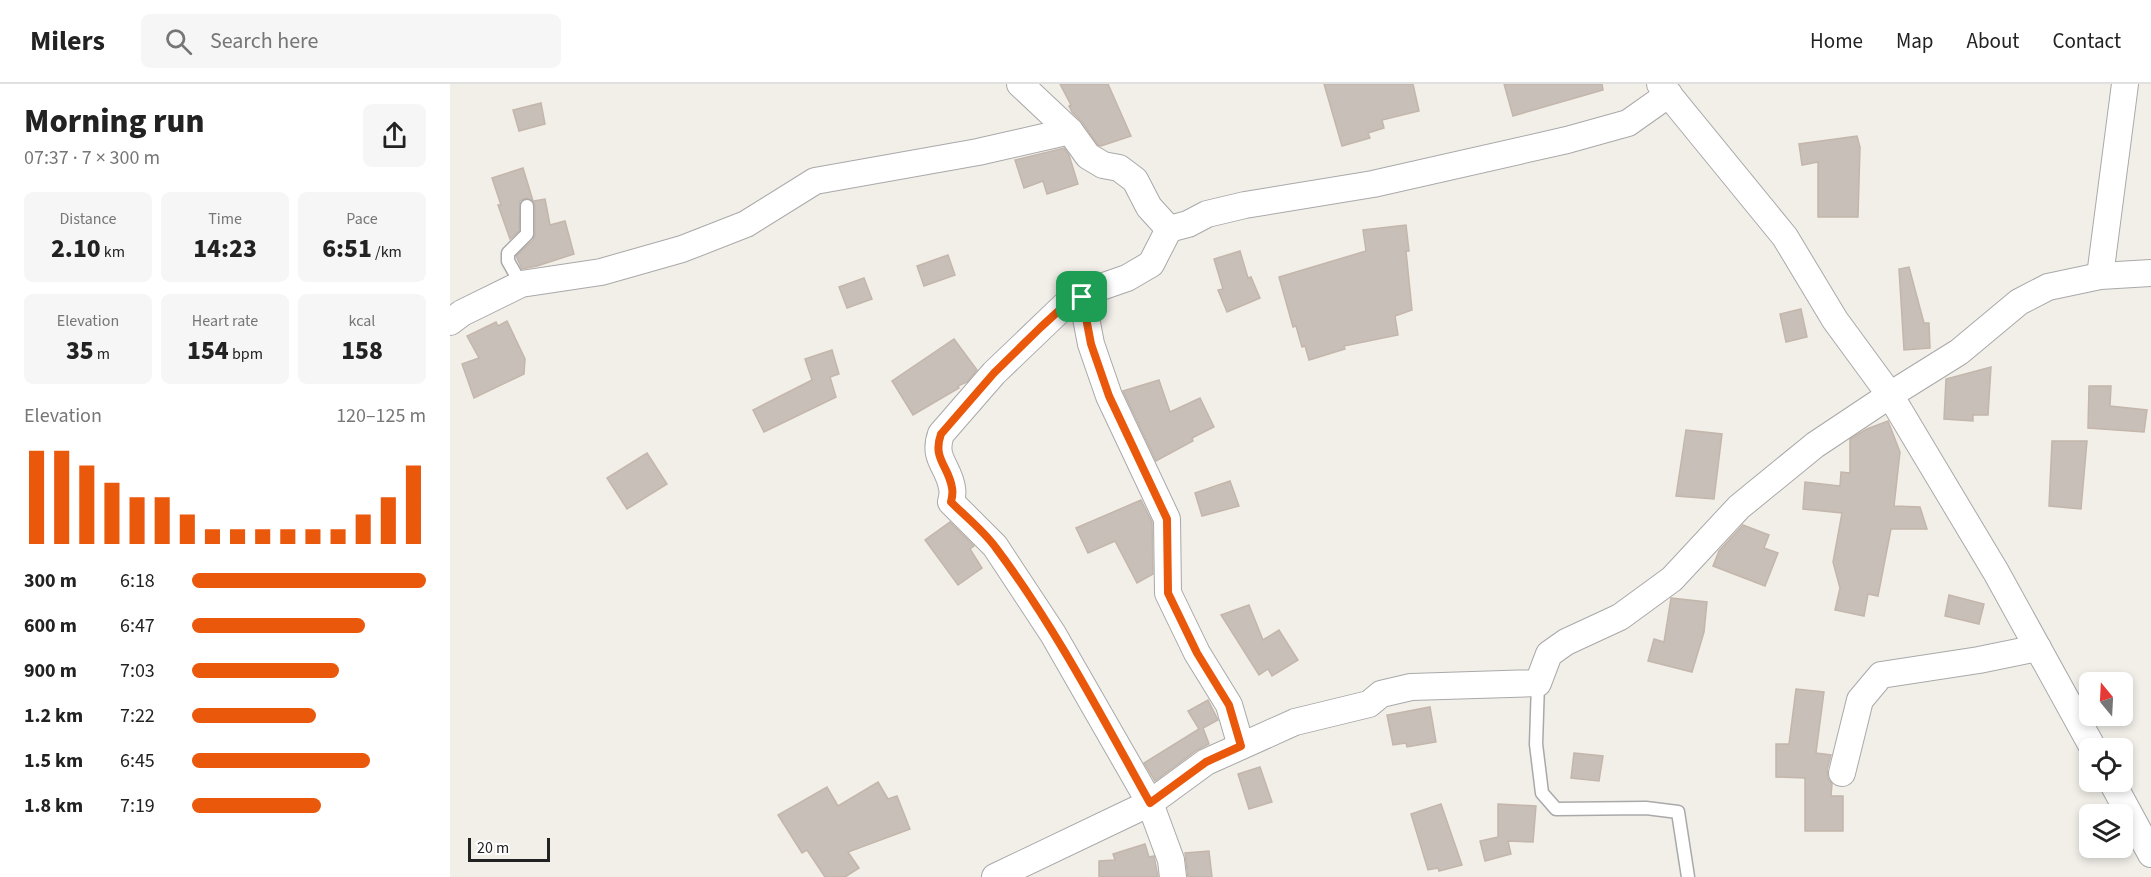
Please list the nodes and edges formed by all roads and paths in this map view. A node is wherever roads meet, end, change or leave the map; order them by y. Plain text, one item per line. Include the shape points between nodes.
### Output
1 (1020, 84) edge
2 (2125, 84) edge
3 (1664, 89) edge
4 (1070, 131) junction
5 (527, 206) dead end
6 (1169, 229) junction
7 (2151, 273) edge
8 (2100, 276) junction
9 (521, 284) junction
10 (1082, 297) junction
11 (450, 322) edge
12 (1890, 395) junction
13 (2038, 648) junction
14 (1538, 683) junction
15 (2088, 738) edge
16 (1241, 746) junction
17 (1842, 773) dead end
18 (2117, 792) edge
19 (1150, 803) junction
20 (2151, 854) edge
21 (995, 877) edge
22 (1173, 877) edge
23 (1688, 877) edge

1 - 4 street
2 - 8 street
3 - 6 street via 1628,123 1372,184 1207,214
3 - 12 street via 1785,237 1836,320
4 - 6 street via 1088,156 1119,168 1135,180 1149,207
4 - 9 street via 815,181 746,224 682,249 601,272
5 - 9 lane via 526,234 508,252 508,261
6 - 10 street via 1151,264
7 - 8 street
8 - 12 street via 2048,287 2019,302 1959,352
9 - 11 street
10 - 16 street via 1091,344 1109,396 1167,519 1168,593 1197,653 1229,705
10 - 19 street via 1065,305 994,373 941,434 937,445 952,487 951,502 995,546 1021,585
12 - 13 street
12 - 14 street via 1815,446 1739,507 1672,579 1620,617 1549,654
13 - 15 street
13 - 17 street via 1881,675 1860,700
14 - 16 street via 1411,687 1381,694 1369,705 1295,722
14 - 23 lane via 1536,744 1542,793 1556,809 1646,808 1678,812
16 - 19 street via 1206,762
18 - 20 street
19 - 21 street
19 - 22 street via 1171,860

